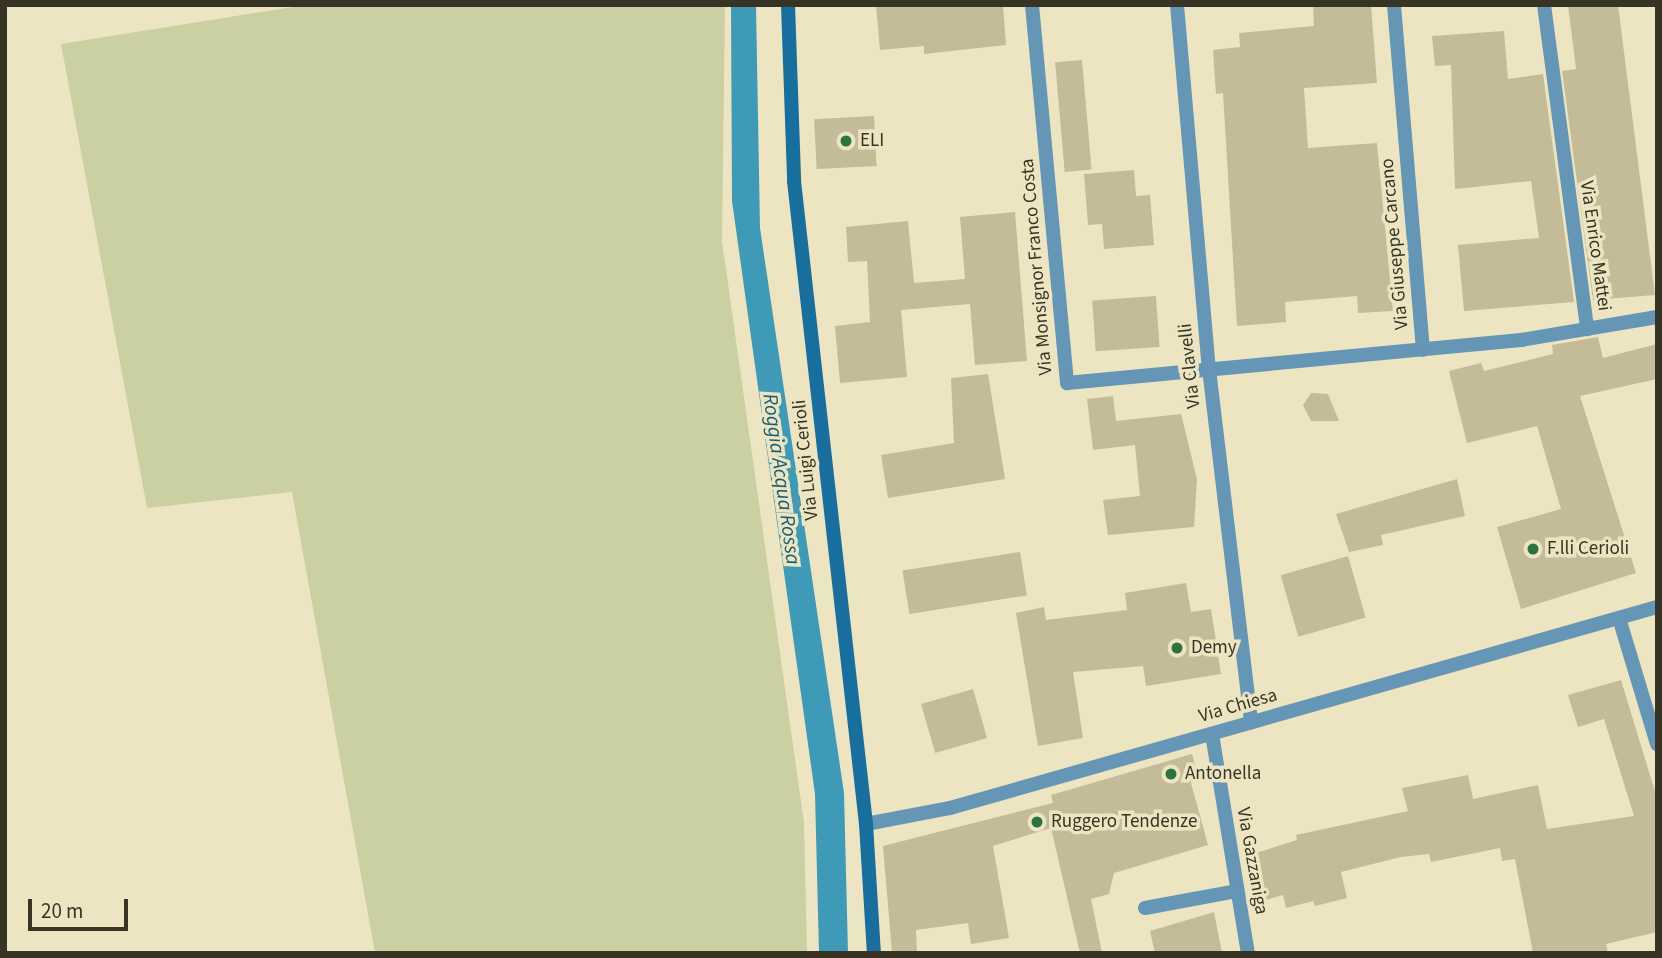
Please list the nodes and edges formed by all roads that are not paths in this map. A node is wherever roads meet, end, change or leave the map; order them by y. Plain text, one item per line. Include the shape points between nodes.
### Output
1 (788, 5) edge
2 (1032, 5) edge
3 (1177, 5) edge
4 (1394, 5) edge
5 (1544, 5) edge
6 (1657, 317) edge
7 (1587, 329) junction
8 (1423, 350) junction
9 (1209, 369) junction
10 (1657, 607) edge
11 (1619, 618) junction
12 (1251, 723) junction
13 (1212, 733) junction
14 (1657, 744) edge
15 (866, 824) junction
16 (1237, 891) junction
17 (1144, 908) dead end
18 (874, 953) edge
19 (1248, 953) edge

1 - 15 street, Via Luigi Cerioli via 794,181
2 - 9 street, Via Monsignor Franco Costa via 1067,383
3 - 9 street, Via Clavelli
4 - 8 street, Via Giuseppe Carcano
5 - 7 street, Via Enrico Mattei
6 - 7 street
7 - 8 street, Via Enrico Mattei
8 - 9 street, Via Giuseppe Carcano
9 - 12 street, Via Clavelli
10 - 11 street, Via Chiesa
11 - 12 street, Via Chiesa
11 - 14 street
12 - 13 street, Via Chiesa
13 - 15 street, Via Chiesa via 950,808
13 - 16 street, Via Gazzaniga
15 - 18 street, Via Luigi Cerioli
16 - 17 street
16 - 19 street, Via Gazzaniga

